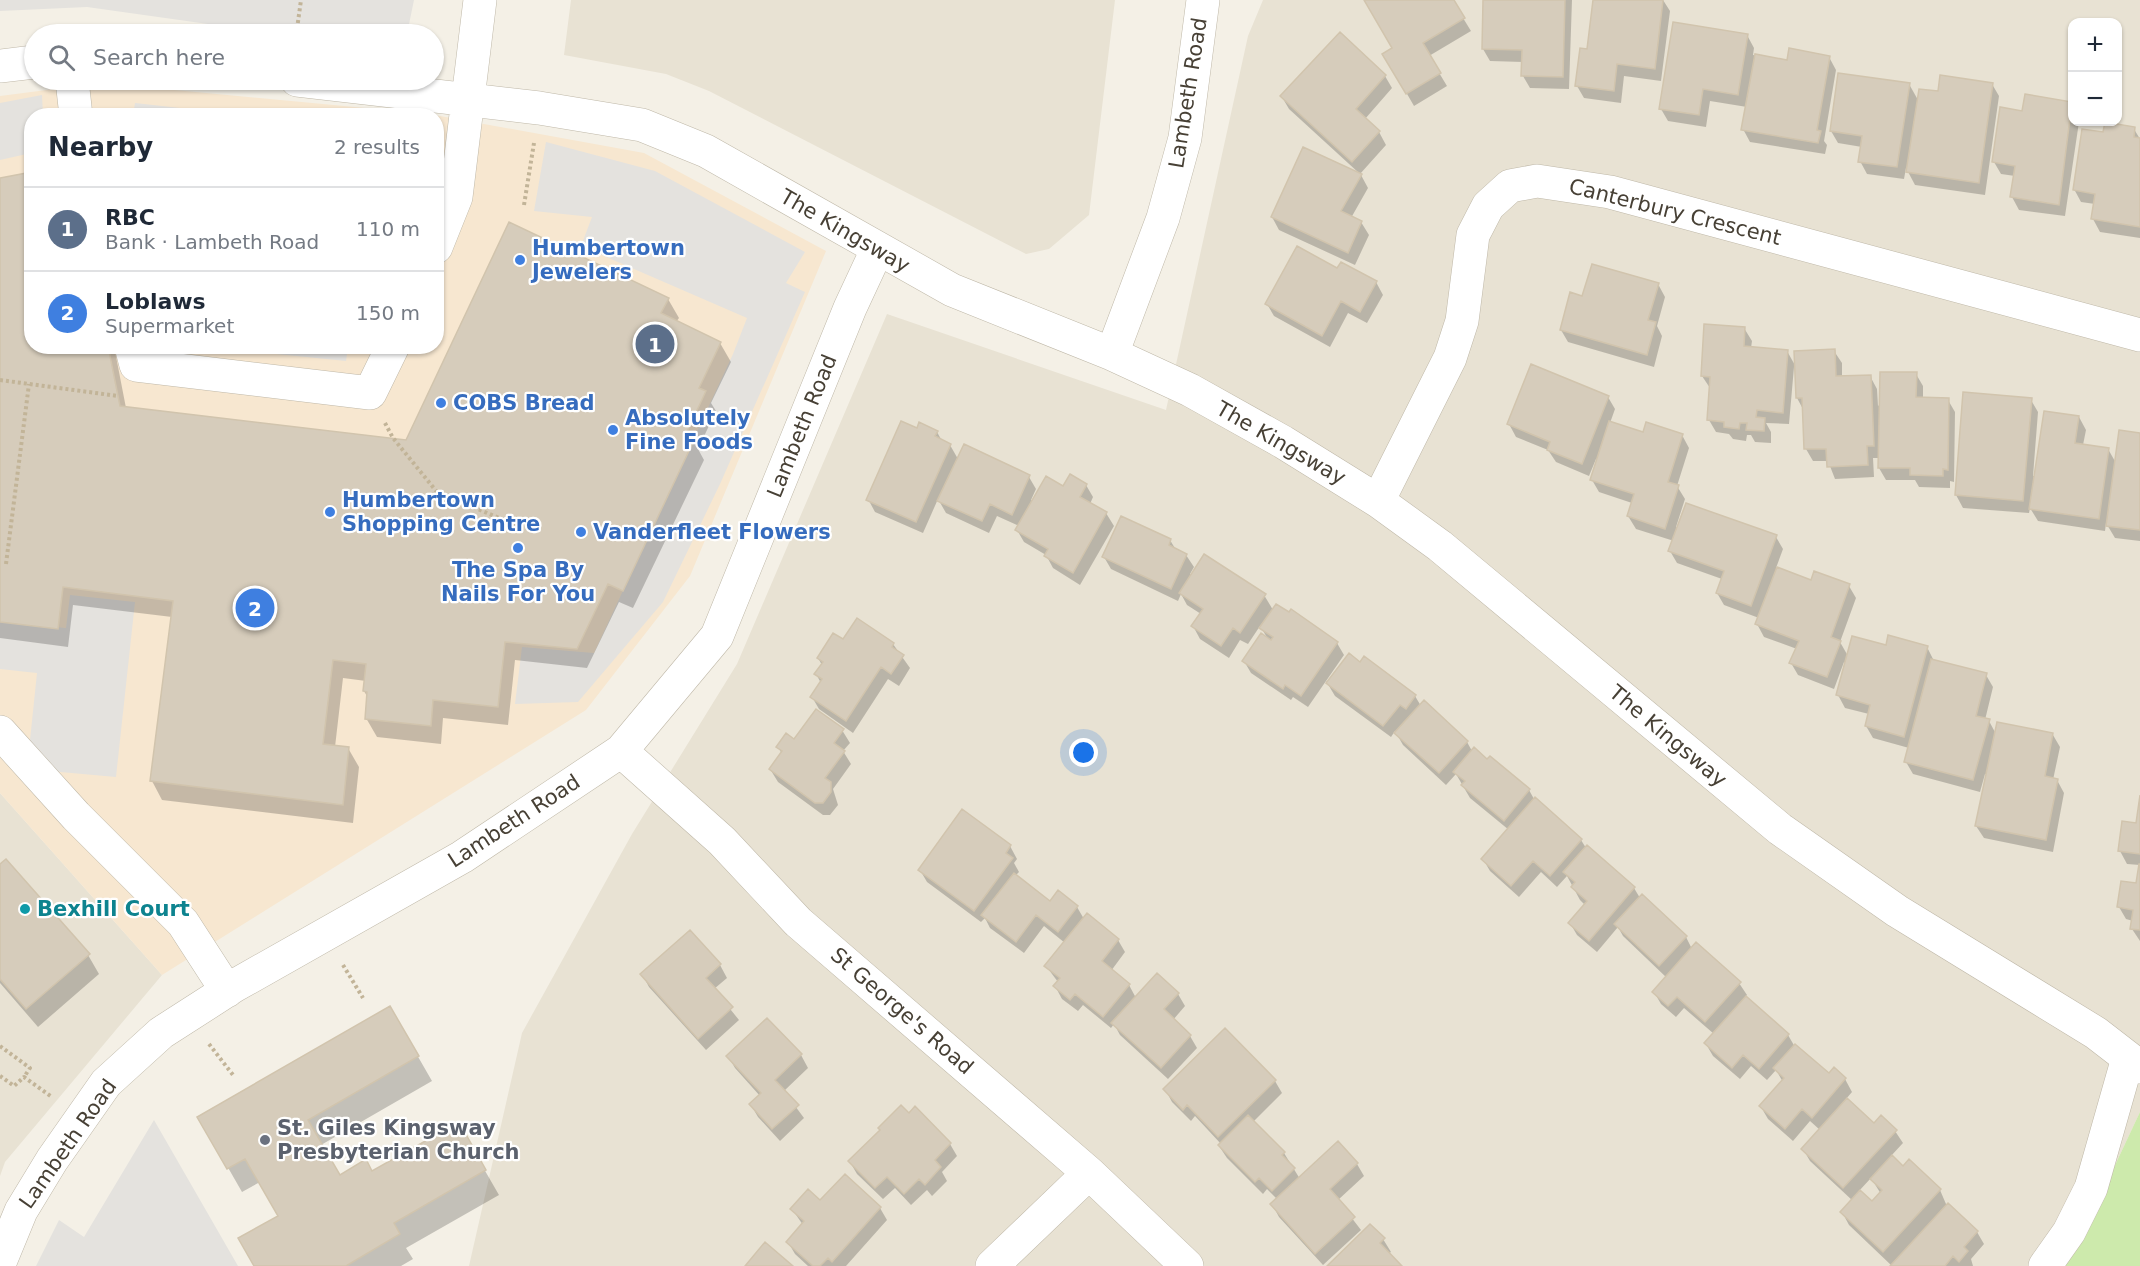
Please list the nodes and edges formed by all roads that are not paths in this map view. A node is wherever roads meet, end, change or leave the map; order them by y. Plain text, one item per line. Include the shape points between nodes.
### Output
1 (480, 0) edge
2 (1203, 0) edge
3 (24, 63) edge
4 (0, 66) edge
5 (73, 90) edge
6 (387, 90) edge
7 (468, 99) junction
8 (75, 108) edge
9 (444, 227) edge
10 (877, 250) junction
11 (2140, 335) edge
12 (389, 354) edge
13 (1112, 354) junction
14 (134, 356) edge
15 (1377, 501) junction
16 (0, 732) edge
17 (621, 751) junction
18 (227, 991) junction
19 (2134, 1063) edge
20 (1089, 1173) junction
21 (10, 1207) edge
22 (0, 1262) edge
23 (992, 1266) edge
24 (1187, 1266) edge
25 (2045, 1266) edge

1 - 7 street
2 - 13 street, Lambeth Road via 1185,138 1163,218
3 - 4 street
5 - 8 street
6 - 7 street, The Kingsway
7 - 9 street via 456,196
7 - 10 street, The Kingsway via 607,117 651,129 706,151
10 - 13 street, The Kingsway via 952,290
10 - 17 street, Lambeth Road via 717,636
11 - 15 street, Canterbury Crescent via 1610,192 1537,181 1510,186 1488,206 1473,235 1462,321 1450,358
12 - 14 street via 370,393
13 - 15 street, The Kingsway via 1190,390
15 - 19 street, The Kingsway via 1440,546 1780,829 1897,911 2096,1033
16 - 18 street via 76,816 183,923
17 - 18 street, Lambeth Road via 462,857
17 - 20 street, St George's Road via 722,841 798,921
18 - 21 street, Lambeth Road via 161,1034 106,1083 52,1160
19 - 25 street via 2091,1188 2069,1232
20 - 23 street
20 - 24 street, St George's Road
21 - 22 street, Lambeth Road

